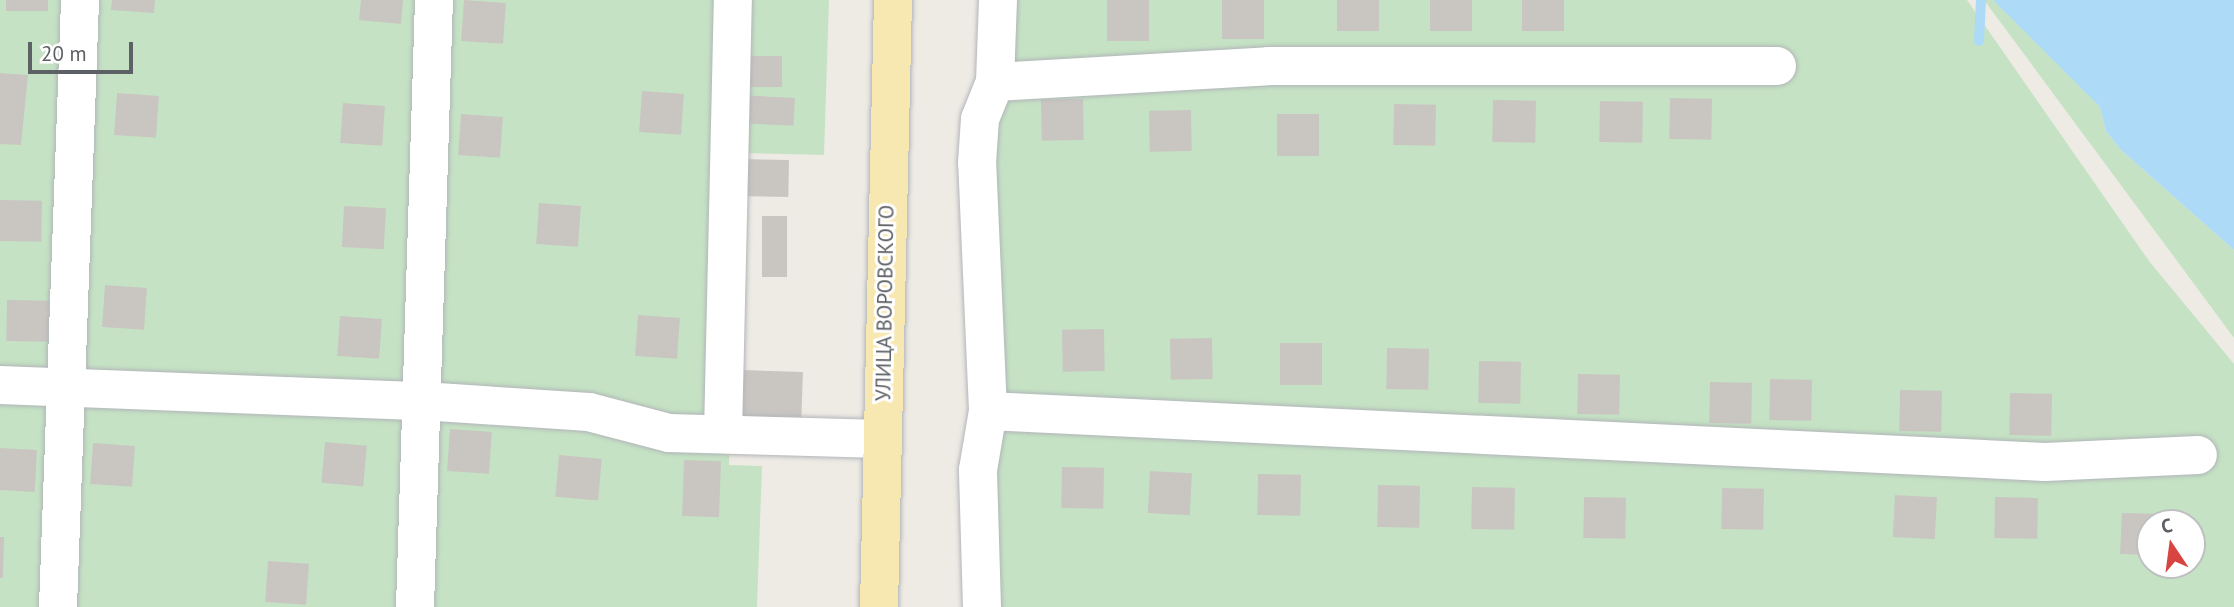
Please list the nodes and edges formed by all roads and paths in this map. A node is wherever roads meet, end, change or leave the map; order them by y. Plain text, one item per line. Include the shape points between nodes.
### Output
1 (80, 0) edge
2 (434, 0) edge
3 (733, 0) edge
4 (893, 0) edge
5 (998, 0) edge
6 (1777, 66) dead end
7 (995, 82) junction
8 (0, 385) edge
9 (68, 388) junction
10 (422, 401) junction
11 (988, 411) junction
12 (723, 434) junction
13 (881, 439) junction
14 (2197, 455) dead end
15 (58, 607) edge
16 (415, 607) edge
17 (878, 607) edge
18 (982, 607) edge

1 - 9 lane
2 - 10 lane
3 - 12 lane
4 - 13 main road, УЛИЦА ВОРОВСКОГО
5 - 7 lane
6 - 7 lane via 1269,65
7 - 11 lane via 980,119 977,163
8 - 9 lane
9 - 10 lane
9 - 15 lane
10 - 12 lane via 589,412 669,433
10 - 16 lane
11 - 14 lane via 2045,462
11 - 18 lane via 978,470
12 - 13 lane
13 - 17 main road, УЛИЦА ВОРОВСКОГО

